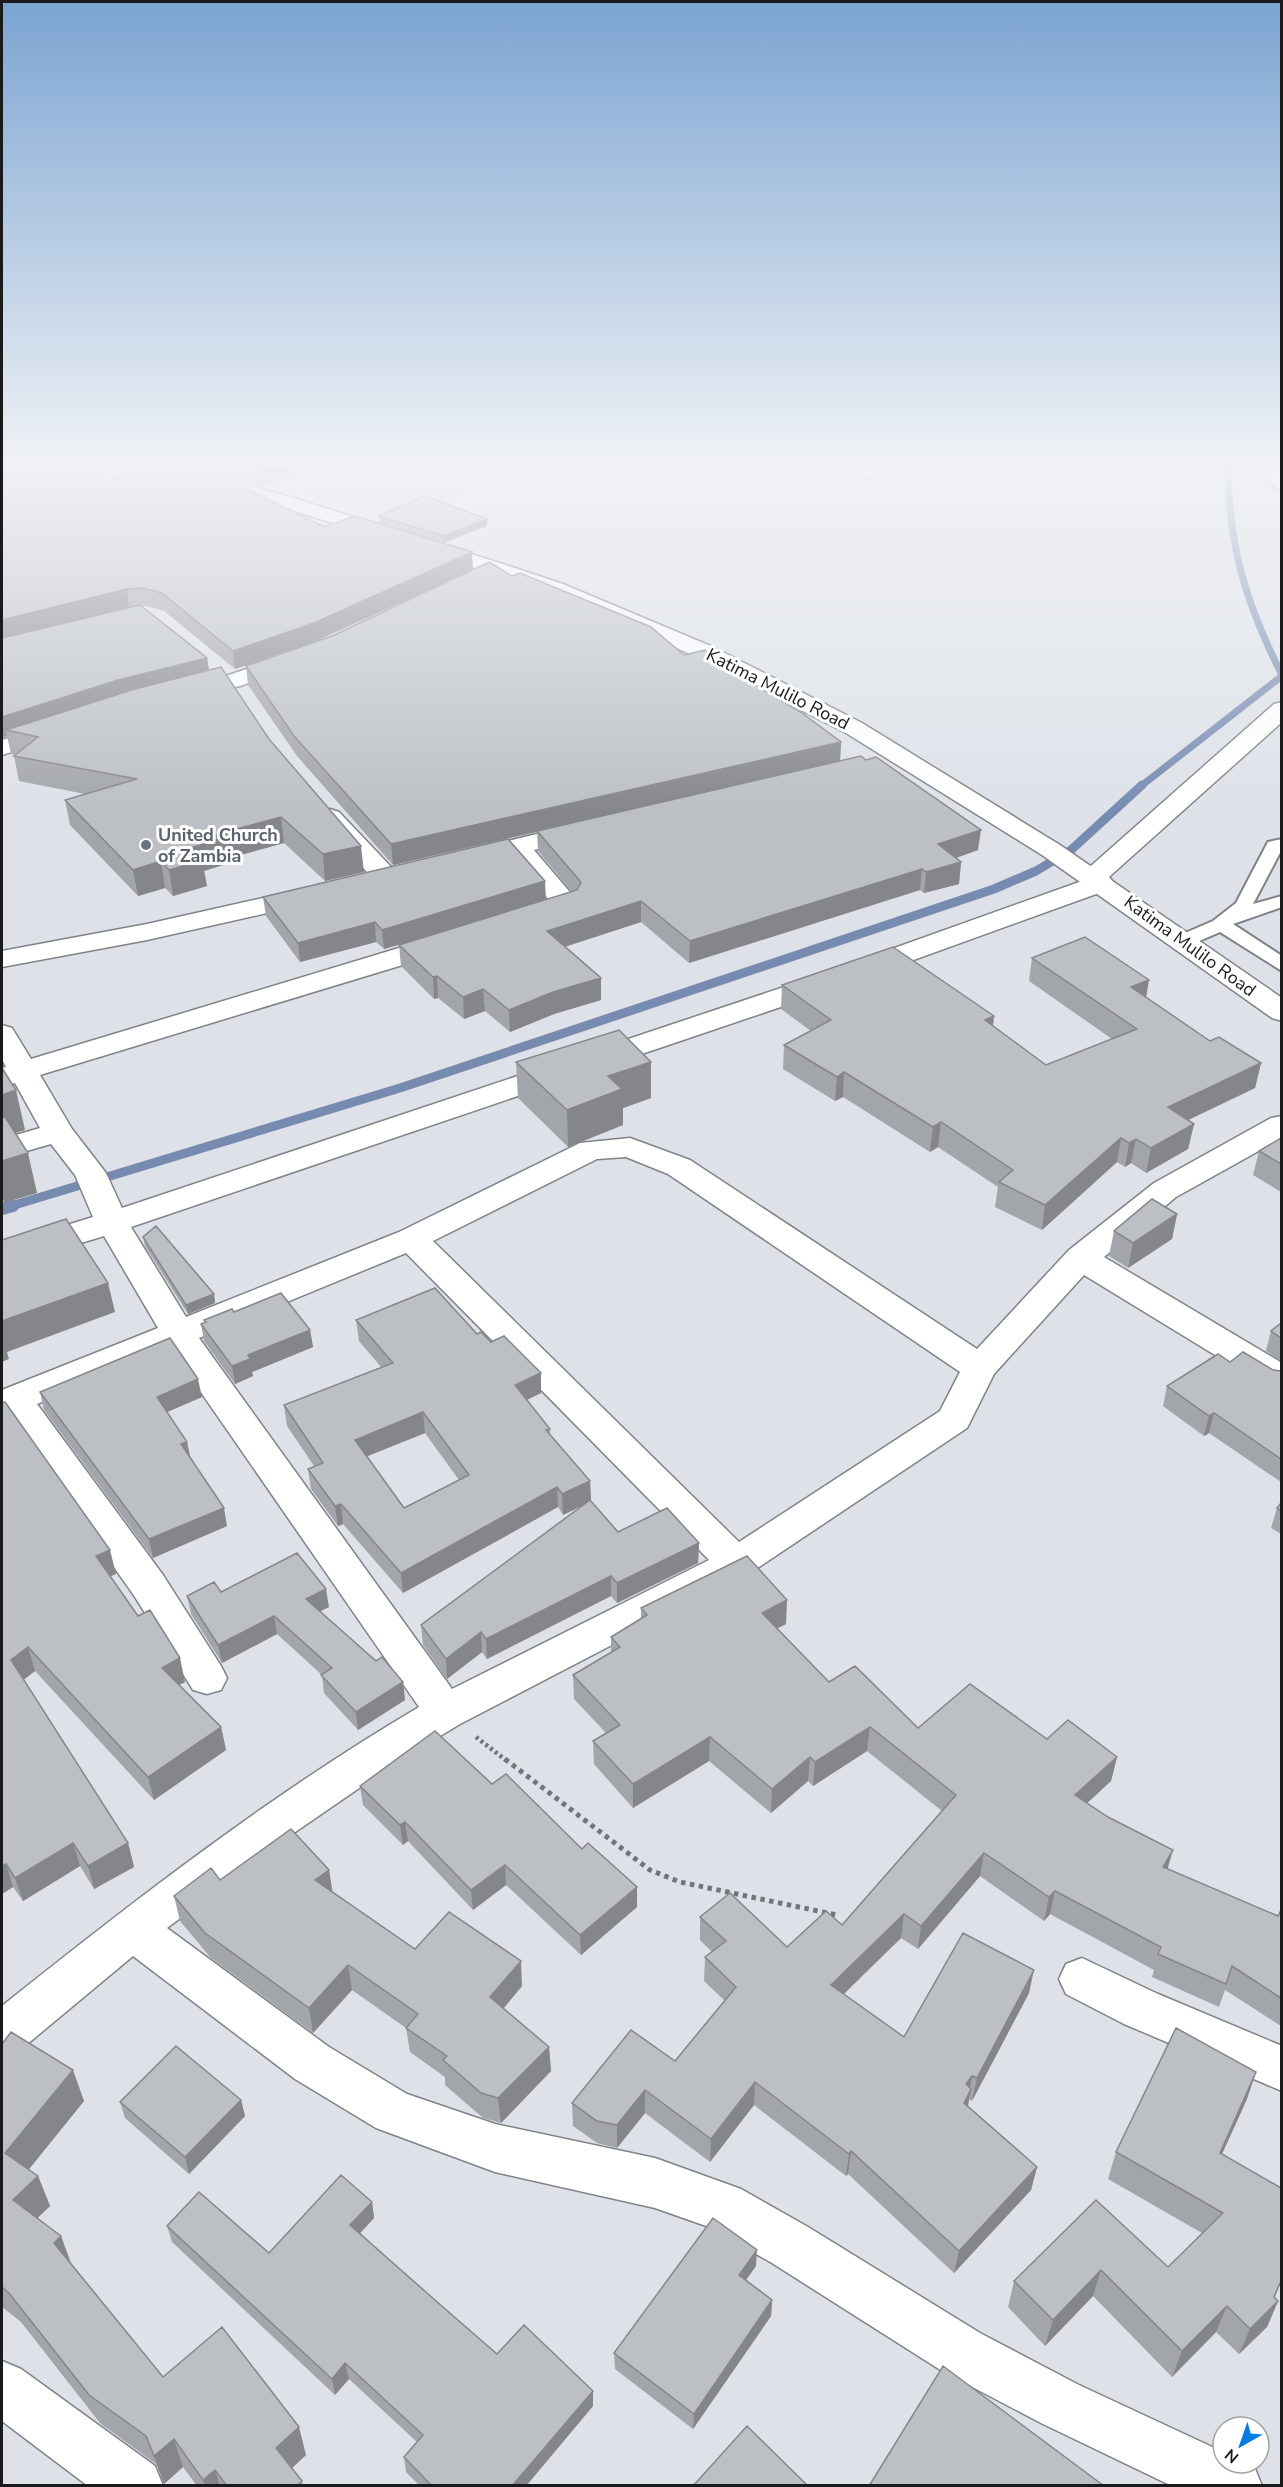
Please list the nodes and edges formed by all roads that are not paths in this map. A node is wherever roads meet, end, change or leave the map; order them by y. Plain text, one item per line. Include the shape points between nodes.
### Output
1 (468, 581) edge
2 (531, 581) edge
3 (464, 583) edge
4 (314, 652) edge
5 (165, 697) edge
6 (1281, 710) edge
7 (76, 724) edge
8 (2, 748) edge
9 (902, 757) junction
10 (870, 765) edge
11 (316, 801) edge
12 (603, 826) edge
13 (1281, 844) edge
14 (516, 846) junction
15 (452, 861) edge
16 (1090, 875) junction
17 (386, 877) edge
18 (328, 891) edge
19 (1253, 892) junction
20 (1279, 905) edge
21 (1229, 920) junction
22 (508, 924) edge
23 (465, 937) edge
24 (1183, 941) junction
25 (2, 959) edge
26 (1281, 965) edge
27 (1281, 1012) edge
28 (2, 1034) edge
29 (13, 1074) edge
30 (1281, 1125) edge
31 (58, 1132) junction
32 (2, 1149) edge
33 (108, 1213) junction
34 (411, 1239) junction
35 (2, 1256) edge
36 (1081, 1258) junction
37 (178, 1332) junction
38 (980, 1368) junction
39 (1281, 1379) edge
40 (8, 1401) edge
41 (736, 1563) junction
42 (207, 1678) dead end
43 (445, 1712) junction
44 (132, 1928) junction
45 (1082, 1979) dead end
46 (6, 2021) edge
47 (1281, 2069) edge
48 (2, 2388) edge
49 (135, 2486) edge
50 (1234, 2486) edge

1 - 3 street
2 - 9 street, Katima Mulilo Road via 705,652 854,728
4 - 5 street via 230,682
6 - 16 street
7 - 8 street
9 - 10 street
9 - 16 street, Katima Mulilo Road
11 - 17 street
12 - 14 street
13 - 19 lane via 1274,846
14 - 15 street
14 - 22 street via 567,904
16 - 24 street, Katima Mulilo Road
16 - 33 street via 815,986
18 - 25 street via 147,932
19 - 20 lane
19 - 21 lane
20 - 21 lane
21 - 24 lane
21 - 26 lane
23 - 29 street
24 - 27 street, Katima Mulilo Road
28 - 29 street
29 - 31 street
30 - 36 street via 1165,1190
31 - 32 street
31 - 33 street via 90,1173
33 - 35 street
33 - 37 street
34 - 37 street
34 - 38 street via 591,1150 630,1147 679,1167
34 - 41 street
36 - 38 street
36 - 39 street
37 - 40 street
37 - 43 street
38 - 41 street via 954,1419
40 - 42 street via 148,1587
41 - 43 street
43 - 44 street via 273,1824
44 - 46 street
44 - 50 street via 312,2063 393,2112 495,2148 655,2183 723,2207 790,2244 961,2352 1060,2404
45 - 47 street via 1141,2009
48 - 49 street

